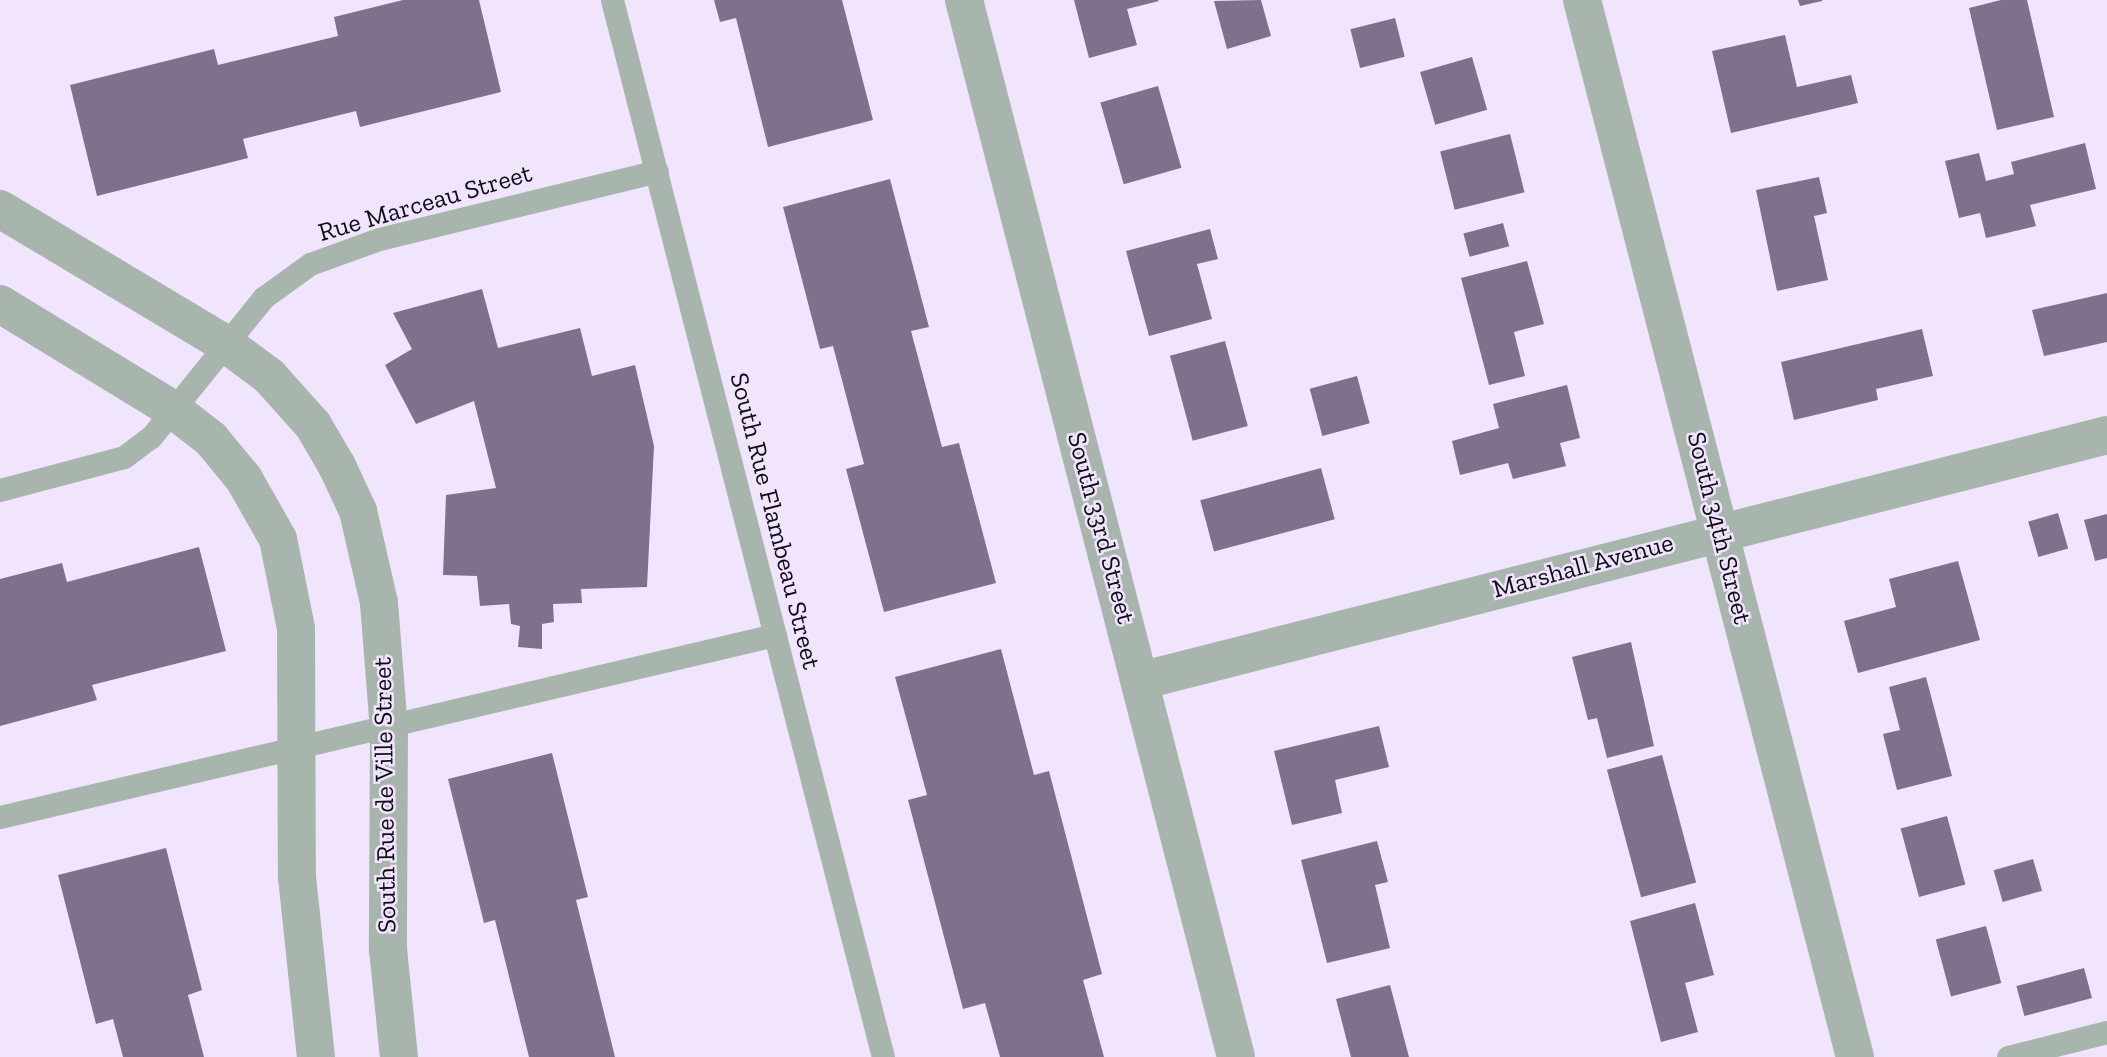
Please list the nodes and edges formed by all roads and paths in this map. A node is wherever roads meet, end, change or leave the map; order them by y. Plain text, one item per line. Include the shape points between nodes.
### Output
1 (612, 0) edge
2 (964, 0) edge
3 (1582, 0) edge
4 (657, 171) junction
5 (0, 209) edge
6 (0, 304) edge
7 (226, 344) junction
8 (175, 411) junction
9 (2107, 435) edge
10 (0, 489) edge
11 (1719, 531) junction
12 (775, 635) junction
13 (1140, 681) junction
14 (389, 729) junction
15 (300, 746) junction
16 (0, 817) edge
17 (2107, 1032) edge
18 (316, 1057) edge
19 (399, 1057) edge
20 (883, 1057) edge
21 (1236, 1057) edge
22 (1855, 1057) edge
23 (2008, 1057) edge

1 - 4 lane, South Rue Flambeau Street
2 - 13 street, South 33rd Street
3 - 11 street, South 34th Street
4 - 7 lane, Rue Marceau Street via 379,239 310,264 263,298
4 - 12 lane, South Rue Flambeau Street
5 - 7 street, South Rue de Ville Street
6 - 8 street
7 - 8 lane, Rue Marceau Street
7 - 14 street, South Rue de Ville Street via 269,376 313,425 358,511 379,603
8 - 10 lane, Rue Marceau Street via 124,457
8 - 15 street via 211,439 244,480 278,538 296,628
9 - 11 street, Marshall Avenue
11 - 13 street, Marshall Avenue
11 - 22 street, South 34th Street
12 - 14 lane
12 - 20 lane, South Rue Flambeau Street
13 - 21 street, South 33rd Street
14 - 15 lane
14 - 19 street, South Rue de Ville Street via 388,949
15 - 16 lane
15 - 18 street via 297,877
17 - 23 lane

